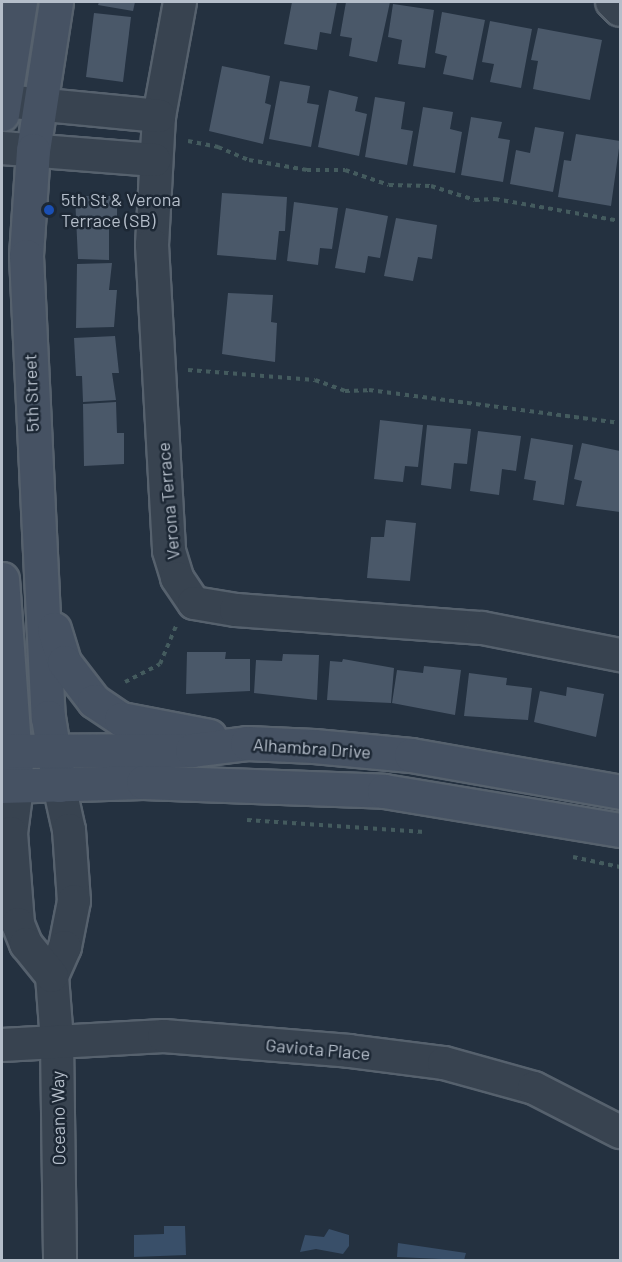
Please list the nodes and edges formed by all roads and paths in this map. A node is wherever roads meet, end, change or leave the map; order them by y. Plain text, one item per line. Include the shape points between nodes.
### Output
1 (20, 2) edge
2 (56, 2) edge
3 (180, 2) edge
4 (612, 2) edge
5 (621, 10) edge
6 (38, 104) junction
7 (3, 107) edge
8 (159, 116) junction
9 (188, 141) dead end
10 (17, 149) edge
11 (155, 160) junction
12 (621, 221) edge
13 (158, 371) junction
14 (621, 423) edge
15 (2, 579) edge
16 (45, 600) junction
17 (181, 620) dead end
18 (621, 655) edge
19 (118, 684) dead end
20 (247, 743) junction
21 (51, 749) junction
22 (8, 751) edge
23 (59, 785) junction
24 (9, 787) edge
25 (621, 792) edge
26 (240, 820) dead end
27 (621, 830) edge
28 (436, 833) dead end
29 (571, 857) dead end
30 (621, 867) edge
31 (52, 976) junction
32 (57, 1041) junction
33 (2, 1045) edge
34 (621, 1132) edge
35 (60, 1260) edge

1 - 7 main road
2 - 6 main road, 5th Street
3 - 8 street, Verona Terrace
4 - 5 street
6 - 7 street
6 - 8 street
6 - 10 main road, 5th Street
8 - 11 street, Verona Terrace
9 - 12 path via 218,147 249,160 307,170 345,170 389,185 431,186 475,200 495,199
10 - 11 street
10 - 16 main road, 5th Street
11 - 13 street, Verona Terrace via 152,245
13 - 14 path via 203,369 315,380 345,391 369,390
13 - 18 street, Verona Terrace via 169,551 177,578 194,603 236,610 482,628
15 - 22 main road
16 - 20 main road via 64,662 94,701 121,719
16 - 21 main road, 5th Street
17 - 19 path via 160,664
20 - 21 main road, Alhambra Drive via 192,750
20 - 25 main road, Alhambra Drive via 411,755
21 - 22 main road, Alhambra Drive
21 - 23 main road, 5th Street
22 - 24 main road
23 - 24 main road
23 - 27 main road via 144,782 384,791
23 - 31 street, Oceano Way via 69,830 74,901 65,947
24 - 31 street via 18,924 26,944
26 - 28 path
29 - 30 path
31 - 32 street, Oceano Way
32 - 33 street, Gaviota Place
32 - 34 street, Gaviota Place via 164,1036 350,1051 444,1064 534,1088
32 - 35 street, Oceano Way

